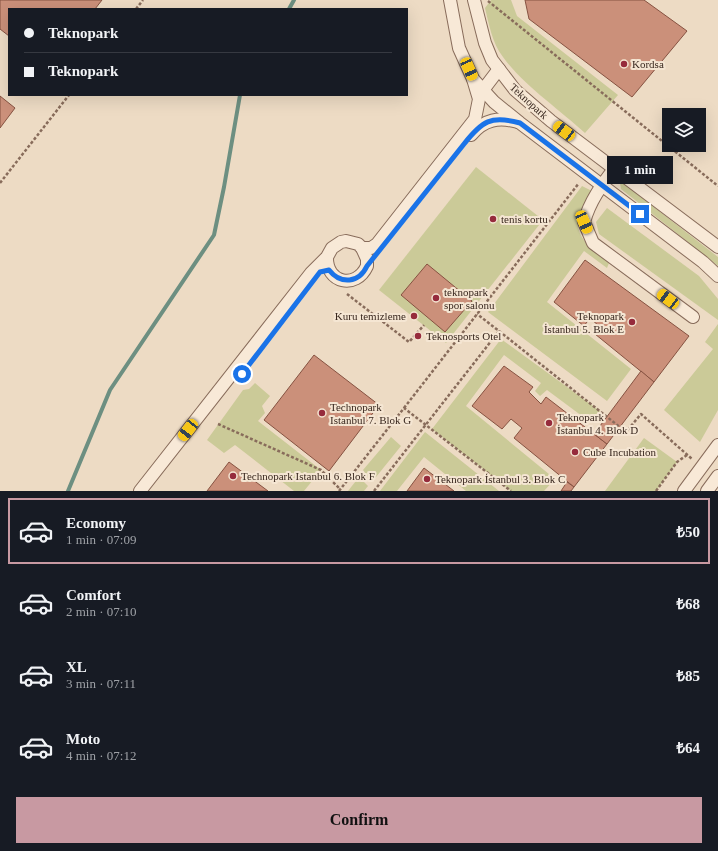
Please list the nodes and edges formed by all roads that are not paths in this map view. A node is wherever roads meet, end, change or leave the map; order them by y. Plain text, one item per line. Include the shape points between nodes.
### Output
1 (450, 0) edge
2 (474, 0) edge
3 (498, 69) junction
4 (474, 79) junction
5 (483, 90) junction
6 (520, 123) junction
7 (614, 169) junction
8 (602, 185) junction
9 (718, 247) edge
10 (362, 248) junction
11 (327, 257) junction
12 (367, 266) junction
13 (329, 270) junction
14 (718, 276) edge
15 (693, 318) dead end
16 (718, 445) edge
17 (718, 476) edge
18 (140, 491) edge
19 (148, 491) edge
20 (684, 491) edge
21 (708, 491) edge

1 - 4 street, Teknopark via 459,48
2 - 3 street, Teknopark via 485,43
3 - 5 street
3 - 7 street, Teknopark via 528,102
4 - 5 street, Teknopark
4 - 10 street, Teknopark via 479,99 475,119 377,244 371,248
5 - 6 street, Teknopark
6 - 8 street, Teknopark
6 - 12 street, Teknopark via 506,119 492,120 477,128
7 - 8 street
7 - 9 street, Teknopark
8 - 14 street, Teknopark
8 - 15 street via 589,205 584,222 594,243
10 - 11 street via 352,241 341,242 332,248
10 - 12 street
11 - 13 street
11 - 18 street via 311,273
12 - 13 street via 359,277 346,281 333,276
13 - 19 street via 320,272
16 - 20 street
17 - 21 street

